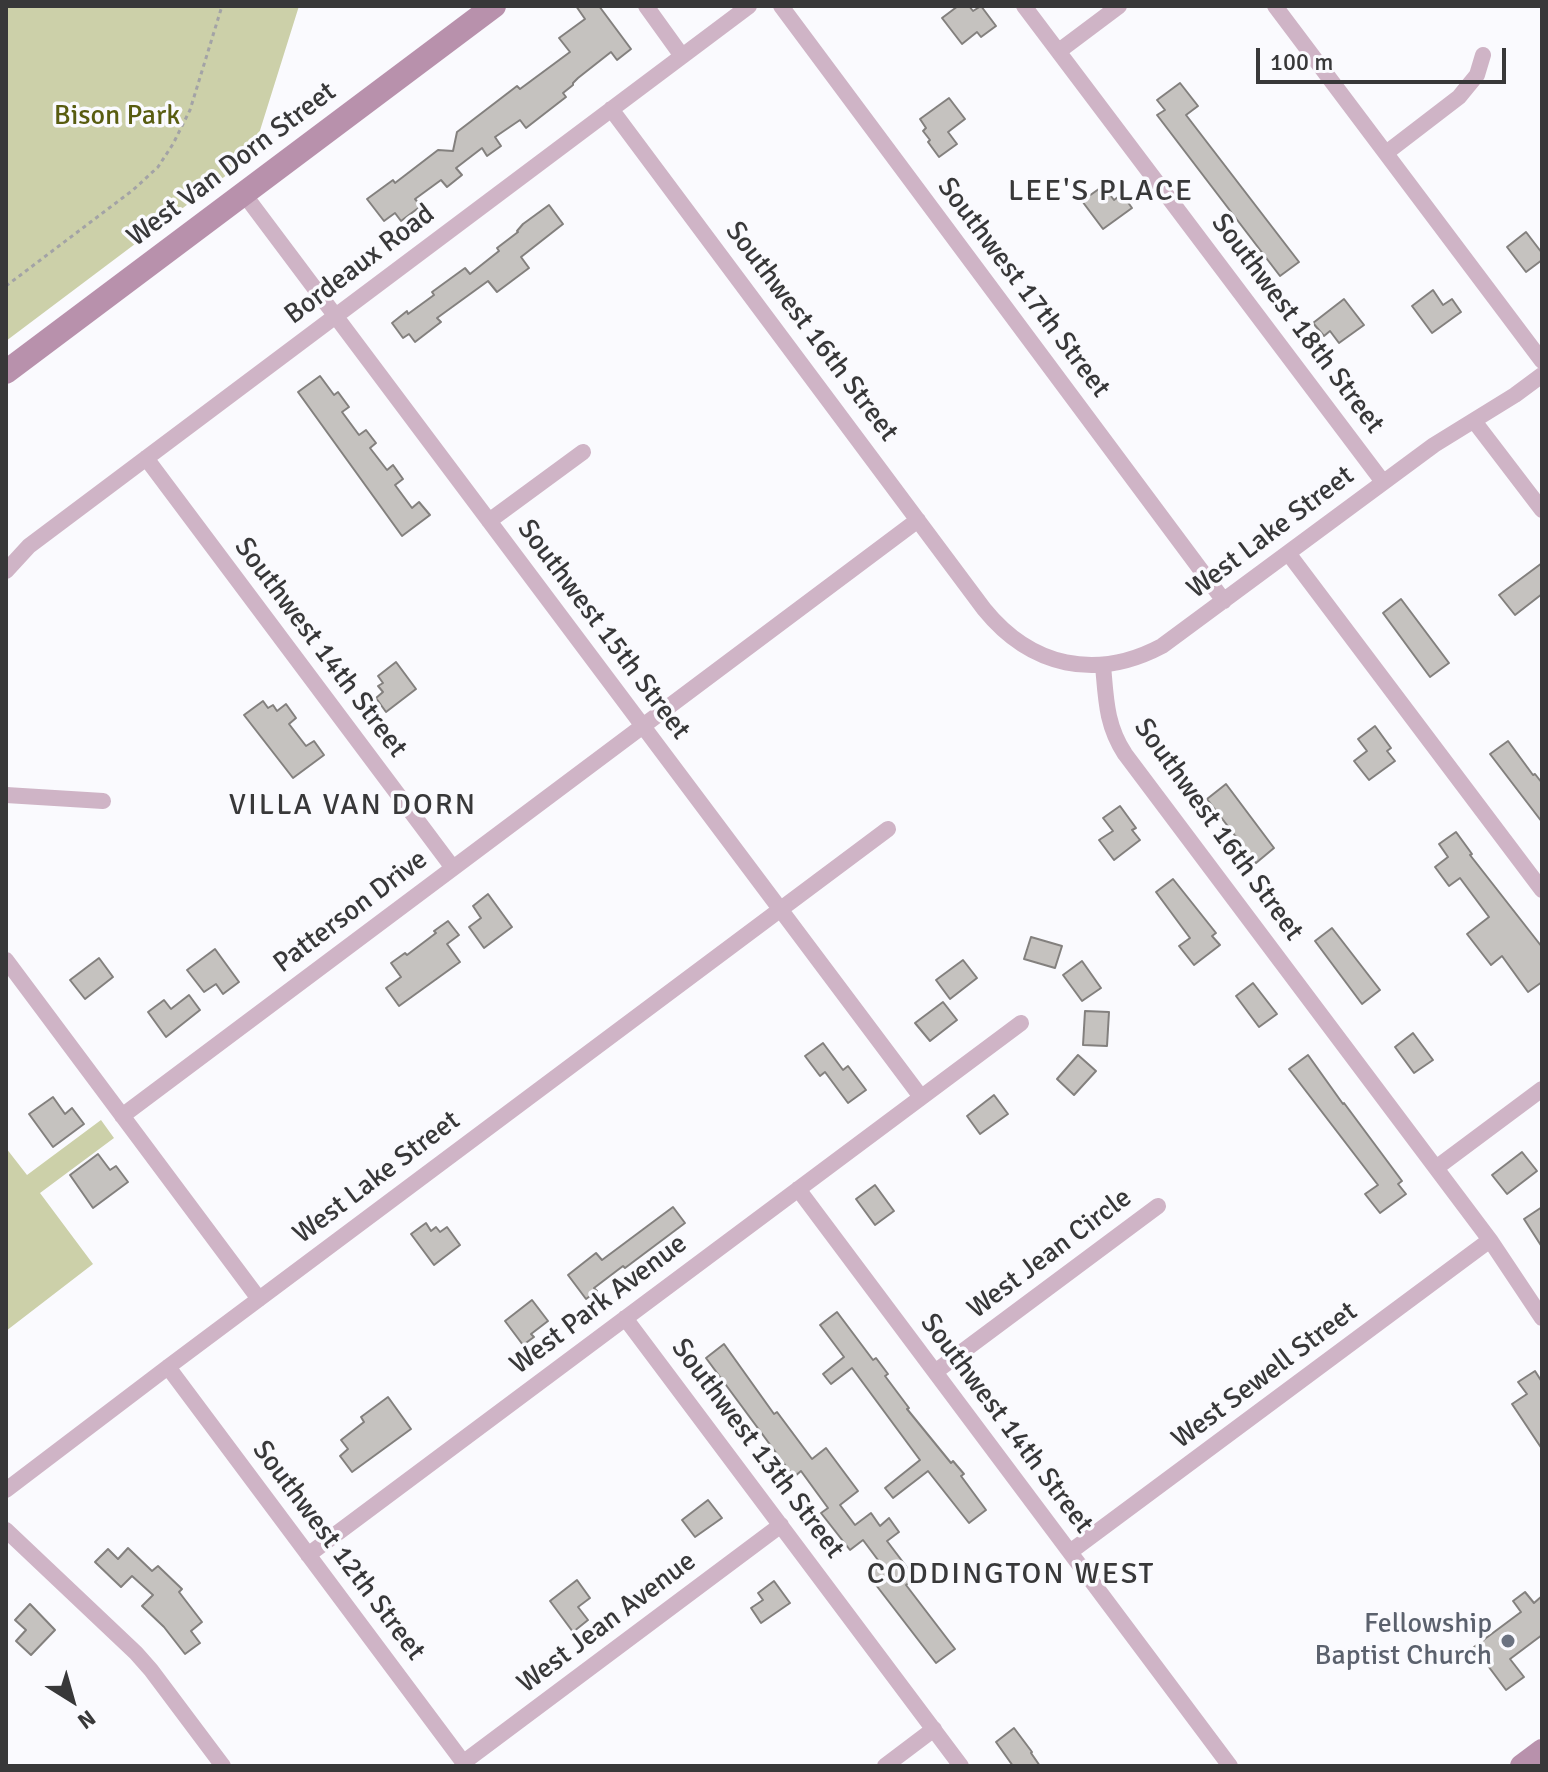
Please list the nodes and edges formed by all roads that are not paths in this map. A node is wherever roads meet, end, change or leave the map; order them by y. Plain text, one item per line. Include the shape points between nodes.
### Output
1 (494, 6) edge
2 (646, 6) edge
3 (749, 6) edge
4 (781, 6) edge
5 (1024, 6) edge
6 (1119, 6) edge
7 (1275, 6) edge
8 (1059, 51) junction
9 (1483, 55) dead end
10 (682, 56) junction
11 (611, 109) junction
12 (1386, 153) junction
13 (244, 194) junction
14 (336, 316) junction
15 (1542, 361) edge
16 (6, 372) edge
17 (1542, 375) edge
18 (1474, 421) junction
19 (583, 452) dead end
20 (146, 458) junction
21 (1383, 482) junction
22 (1542, 510) edge
23 (918, 520) junction
24 (489, 521) junction
25 (1288, 553) junction
26 (6, 571) edge
27 (1224, 601) junction
28 (1103, 665) junction
29 (643, 726) junction
30 (6, 795) edge
31 (103, 801) dead end
32 (888, 829) dead end
33 (453, 868) junction
34 (1542, 890) edge
35 (780, 909) junction
36 (8, 965) edge
37 (1021, 1023) dead end
38 (1542, 1089) edge
39 (921, 1097) junction
40 (122, 1116) junction
41 (1436, 1168) junction
42 (798, 1189) junction
43 (1158, 1206) dead end
44 (1490, 1240) junction
45 (259, 1299) junction
46 (625, 1318) junction
47 (1542, 1318) edge
48 (168, 1367) junction
49 (935, 1372) junction
50 (6, 1490) edge
51 (781, 1525) junction
52 (6, 1530) edge
53 (1070, 1552) junction
54 (308, 1555) junction
55 (934, 1729) junction
56 (1542, 1751) edge
57 (465, 1764) edge
58 (223, 1766) edge
59 (885, 1766) edge
60 (961, 1766) edge
61 (1230, 1766) edge
62 (1522, 1766) edge

1 - 13 main road, West Van Dorn Street
2 - 10 street
3 - 10 street, Bordeaux Road
4 - 27 street, Southwest 17th Street
5 - 8 street, Southwest 18th Street
6 - 8 street
7 - 12 street
8 - 21 street, Southwest 18th Street
9 - 12 street via 1477,75 1459,97
10 - 11 street, Bordeaux Road
11 - 14 street, Bordeaux Road
11 - 23 street, Southwest 16th Street
12 - 15 street
13 - 14 street, Southwest 15th Street
13 - 16 main road, West Van Dorn Street
14 - 20 street, Bordeaux Road
14 - 24 street, Southwest 15th Street
17 - 18 street, West Lake Street
18 - 21 street, West Lake Street
18 - 22 street
19 - 24 street
20 - 26 street, Bordeaux Road via 29,546
20 - 33 street, Southwest 14th Street
21 - 25 street, West Lake Street
23 - 28 street, Southwest 16th Street via 1011,637 1051,659
23 - 29 street, Patterson Drive
24 - 29 street, Southwest 15th Street
25 - 27 street, West Lake Street
25 - 34 street
27 - 28 street, West Lake Street via 1162,646
28 - 41 street, Southwest 16th Street via 1108,715 1125,754
29 - 33 street, Patterson Drive
29 - 35 street, Southwest 15th Street
30 - 31 street
32 - 35 street, West Lake Street
33 - 40 street, Patterson Drive
35 - 39 street, Southwest 15th Street
35 - 45 street, West Lake Street
36 - 40 street
37 - 39 street, West Park Avenue
38 - 41 street
39 - 42 street, West Park Avenue
40 - 45 street
41 - 44 street, Southwest 16th Street
42 - 46 street, West Park Avenue
42 - 49 street, Southwest 14th Street
43 - 49 street, West Jean Circle
44 - 47 street, Southwest 16th Street
44 - 53 street, West Sewell Street
45 - 48 street, West Lake Street
46 - 51 street, Southwest 13th Street
46 - 54 street, West Park Avenue
48 - 50 street, West Lake Street
48 - 54 street, Southwest 12th Street
49 - 53 street, Southwest 14th Street
51 - 55 street, Southwest 13th Street
51 - 57 street, West Jean Avenue
52 - 58 street via 136,1653
53 - 61 street, Southwest 14th Street
54 - 57 street, Southwest 12th Street
55 - 59 street
55 - 60 street, Southwest 13th Street
56 - 62 main road

